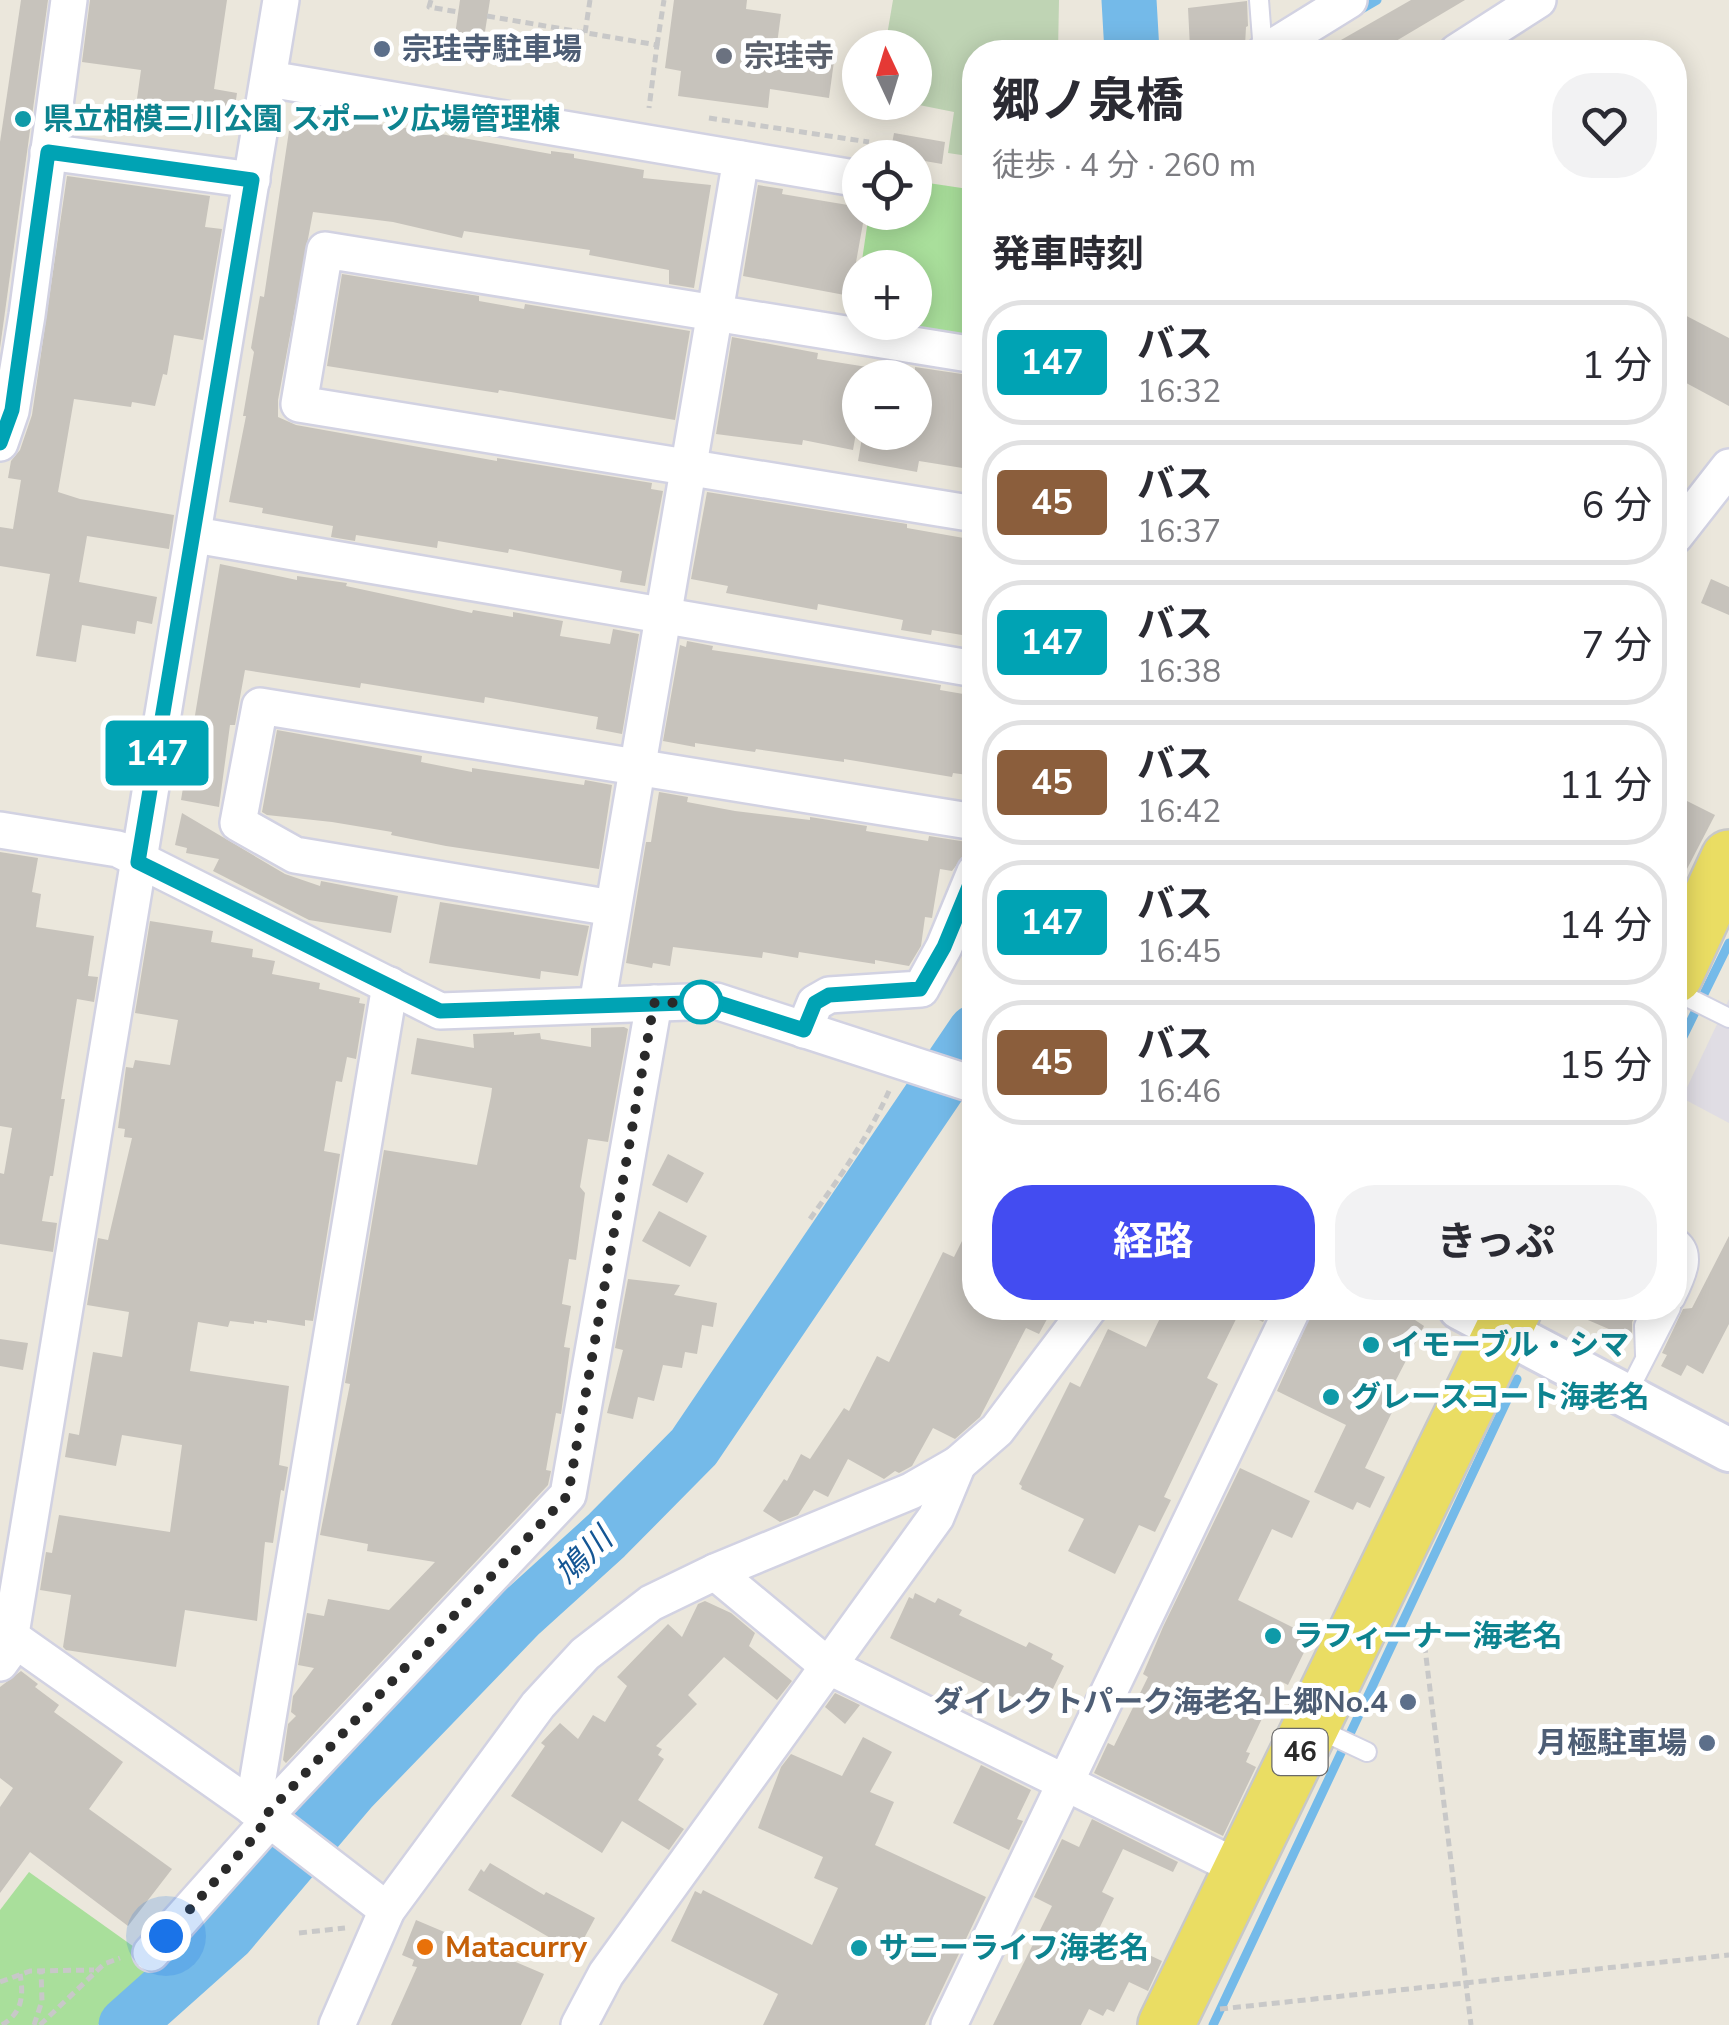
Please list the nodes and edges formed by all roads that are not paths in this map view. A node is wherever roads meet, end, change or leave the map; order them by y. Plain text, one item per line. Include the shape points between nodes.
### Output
1 (69, 0) edge
2 (282, 0) edge
3 (1259, 0) edge
4 (1349, 0) edge
5 (1538, 0) edge
6 (1263, 40) edge
7 (1284, 40) edge
8 (1476, 40) edge
9 (268, 79) junction
10 (48, 152) junction
11 (741, 158) junction
12 (842, 176) edge
13 (252, 180) junction
14 (716, 312) junction
15 (962, 353) edge
16 (0, 443) edge
17 (690, 466) junction
18 (1729, 467) edge
19 (962, 512) edge
20 (1687, 521) edge
21 (195, 535) junction
22 (663, 617) junction
23 (962, 667) edge
24 (638, 769) junction
25 (962, 820) edge
26 (0, 830) edge
27 (1729, 858) edge
28 (138, 862) junction
29 (962, 903) edge
30 (1689, 906) edge
31 (612, 908) junction
32 (390, 986) junction
33 (1687, 993) edge
34 (654, 1003) junction
35 (596, 1005) junction
36 (1723, 1015) edge
37 (804, 1030) junction
38 (962, 1083) edge
39 (1687, 1244) edge
40 (1687, 1268) edge
41 (1080, 1320) edge
42 (1286, 1320) edge
43 (1490, 1320) edge
44 (1500, 1320) edge
45 (1647, 1320) edge
46 (1665, 1320) edge
47 (1645, 1357) junction
48 (1626, 1396) junction
49 (1729, 1450) edge
50 (958, 1464) junction
51 (714, 1572) junction
52 (3, 1643) edge
53 (828, 1666) junction
54 (1323, 1732) junction
55 (1368, 1752) dead end
56 (1067, 1781) junction
57 (264, 1816) junction
58 (1244, 1870) junction
59 (388, 1910) junction
60 (151, 1953) road end
61 (337, 2025) edge
62 (579, 2025) edge
63 (950, 2025) edge
64 (1166, 2025) edge

1 - 10 street
2 - 9 street
3 - 6 lane
4 - 7 street
5 - 8 street
9 - 11 street
9 - 13 street
10 - 13 street
10 - 16 street via 12,410
11 - 12 street
11 - 14 street
13 - 21 street
14 - 15 street
14 - 17 street
14 - 17 street via 325,250 298,404
17 - 19 street
17 - 22 street
18 - 20 street
21 - 22 street
21 - 28 street
22 - 23 street
22 - 24 street
24 - 25 street
24 - 31 street
24 - 31 street via 260,706 238,823 295,855
26 - 28 street via 118,849
27 - 30 main road
28 - 32 street
28 - 52 street
29 - 37 street via 920,989 839,992 815,1003
31 - 35 street
32 - 35 street via 440,1011
32 - 57 street
33 - 36 lane
34 - 35 street
34 - 37 street via 716,1002
34 - 57 street via 568,1495
37 - 38 street via 900,1072
39 - 40 lane
41 - 50 street via 997,1430
42 - 56 street
43 - 54 main road, 46
44 - 48 street
45 - 47 lane
46 - 47 lane
47 - 48 lane
48 - 49 street
50 - 51 street via 895,1498
50 - 53 street via 936,1517
51 - 53 street
51 - 59 street via 651,1603 585,1654 538,1706
52 - 57 street
53 - 56 street
53 - 62 street via 606,1974
54 - 55 lane
54 - 58 main road, 46
56 - 58 street
56 - 63 street
57 - 59 street
57 - 60 street via 259,1832
58 - 64 main road, 46
59 - 61 street

